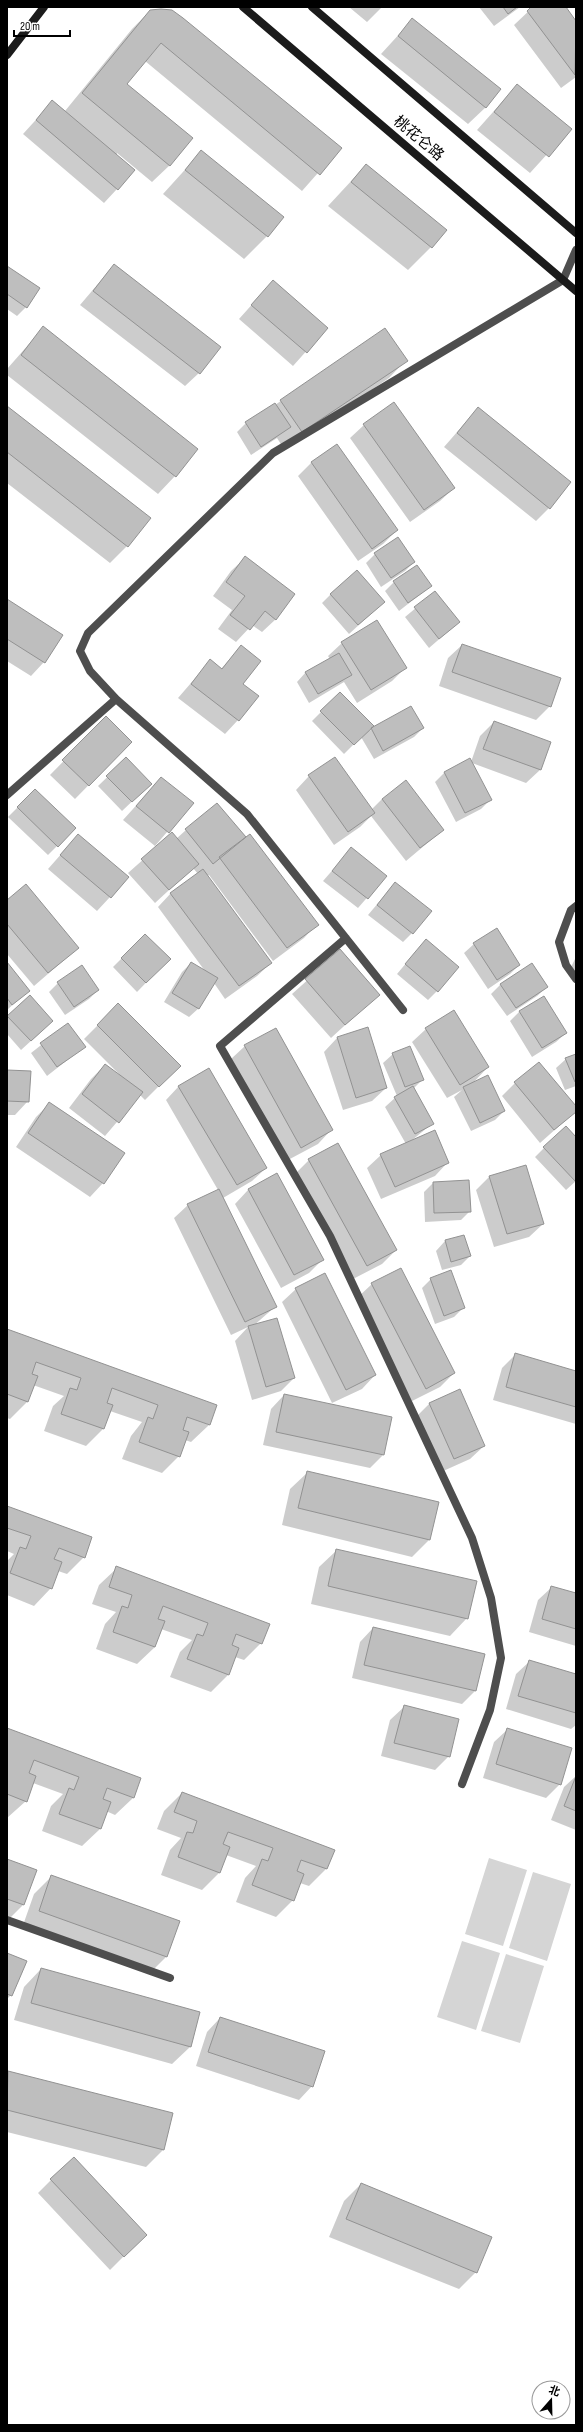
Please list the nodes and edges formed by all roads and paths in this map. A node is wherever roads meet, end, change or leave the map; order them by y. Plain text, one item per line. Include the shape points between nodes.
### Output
1 (44, 7) edge
2 (243, 7) edge
3 (312, 7) edge
4 (7, 55) edge
5 (576, 233) edge
6 (576, 250) edge
7 (563, 280) junction
8 (576, 291) edge
9 (116, 699) junction
10 (7, 795) edge
11 (576, 906) edge
12 (346, 938) junction
13 (576, 979) edge
14 (403, 1010) dead end
15 (462, 1784) dead end
16 (7, 1920) edge
17 (170, 1978) dead end

1 - 4 main road
2 - 7 main road, 桃花仑路
3 - 5 main road, 桃花仑路
6 - 7 street
7 - 8 main road, 桃花仑路
7 - 9 street via 273,453 88,633 80,651 90,671
9 - 10 street
9 - 12 street via 247,814
11 - 13 street via 571,910 559,942 566,965
12 - 14 street
12 - 15 street via 220,1046 330,1236 472,1538 491,1598 501,1658 490,1710
16 - 17 street

